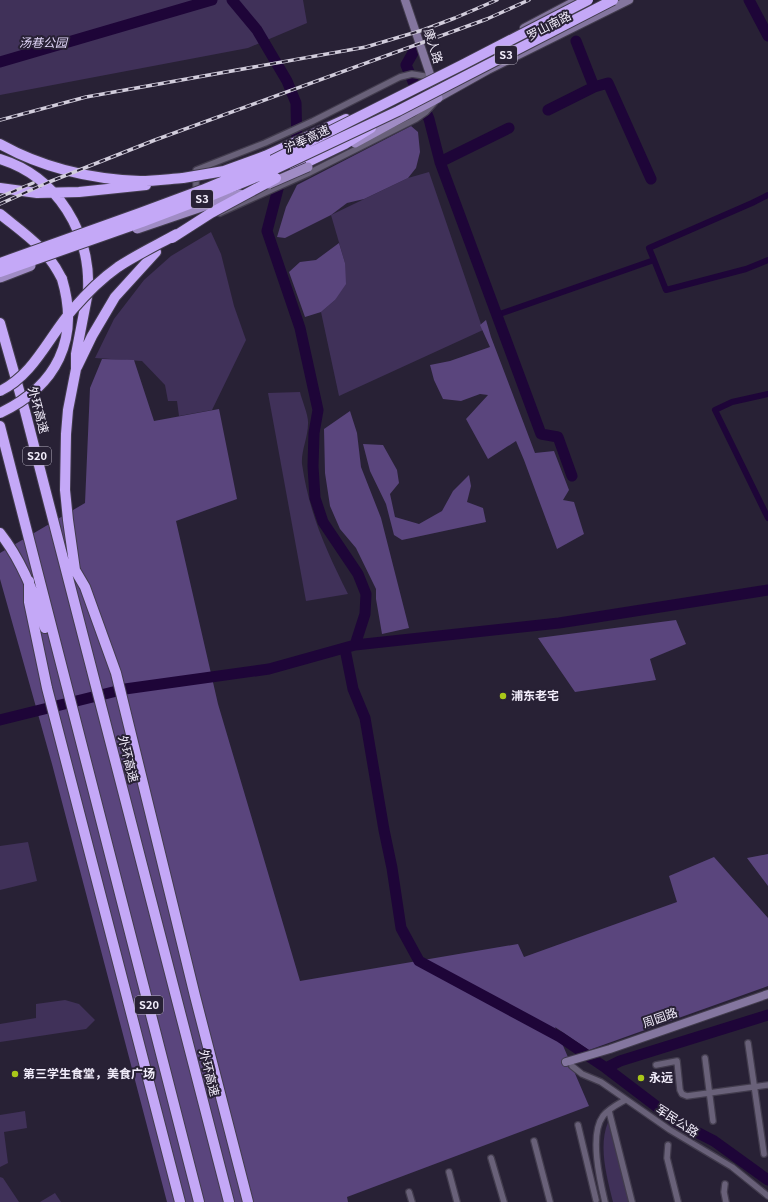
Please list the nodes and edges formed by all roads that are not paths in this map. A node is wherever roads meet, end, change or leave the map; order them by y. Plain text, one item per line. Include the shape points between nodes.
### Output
1 (405, 0) edge
2 (577, 0) edge
3 (588, 0) edge
4 (613, 0) edge
5 (629, 0) edge
6 (431, 79) junction
7 (438, 98) junction
8 (393, 100) junction
9 (398, 111) junction
10 (0, 144) edge
11 (0, 159) edge
12 (308, 170) junction
13 (183, 178) junction
14 (0, 188) edge
15 (0, 214) edge
16 (177, 234) junction
17 (0, 260) edge
18 (0, 263) edge
19 (0, 272) edge
20 (0, 278) edge
21 (0, 323) edge
22 (76, 368) junction
23 (0, 391) edge
24 (0, 413) edge
25 (0, 426) edge
26 (0, 533) edge
27 (75, 570) junction
28 (28, 581) junction
29 (71, 589) junction
30 (55, 640) junction
31 (768, 994) edge
32 (748, 1043) dead end
33 (705, 1058) dead end
34 (569, 1064) joint
35 (656, 1065) dead end
36 (768, 1085) edge
37 (754, 1087) junction
38 (710, 1092) junction
39 (625, 1100) junction
40 (609, 1111) junction
41 (714, 1121) dead end
42 (578, 1124) dead end
43 (534, 1141) dead end
44 (668, 1145) dead end
45 (764, 1154) dead end
46 (491, 1158) dead end
47 (450, 1172) dead end
48 (725, 1184) dead end
49 (409, 1192) dead end
50 (768, 1196) edge
51 (594, 1201) edge
52 (604, 1201) edge
53 (180, 1202) edge
54 (200, 1202) edge
55 (229, 1202) edge
56 (248, 1202) edge
57 (412, 1202) edge
58 (457, 1202) edge
59 (504, 1202) edge
60 (550, 1202) edge
61 (632, 1202) edge
62 (678, 1202) edge
63 (726, 1202) edge

1 - 6 main road, 康人路
2 - 6 main road, 罗山南路
3 - 8 highway, 沪奉高速 / S3, bridge
4 - 9 highway, 沪奉高速 / S3, bridge
5 - 7 main road, 罗山南路 via 488,70
6 - 7 main road, 康人路
6 - 12 street via 412,74 400,77 265,143 196,170 196,195 208,219
6 - 17 main road, bridge via 423,86 318,140
7 - 12 main road
8 - 13 highway, bridge via 265,156 224,171
8 - 18 highway, 沪奉高速 / S3, bridge via 267,163 168,203
9 - 16 highway, bridge via 345,144 218,209
9 - 19 highway, 沪奉高速 / S3, bridge via 271,171 205,198
10 - 13 highway via 44,164 79,174 142,181
11 - 22 highway via 33,174 54,192 70,214 80,235 86,257 88,292 76,354
12 - 20 main road, bridge
13 - 14 highway via 119,189 79,192 37,193
15 - 24 highway, bridge via 44,250 57,268 62,279 69,314 67,336 49,375 39,388 18,404
16 - 22 highway, bridge via 146,262 115,297
16 - 23 highway, bridge via 117,268 93,287 72,310 21,377
21 - 29 highway, 外环高速 / S20
22 - 27 highway via 68,410 65,460 68,520
25 - 30 highway, S20
26 - 28 highway
27 - 29 highway
27 - 56 highway via 85,587 116,673
28 - 30 highway via 46,630
28 - 53 highway via 29,602 47,688
29 - 55 highway, 外环高速 / S20
30 - 54 highway, S20
31 - 34 main road, 周园路
32 - 37 street
33 - 38 street
34 - 39 street, 军民公路 via 582,1074 601,1082
35 - 38 street via 677,1062 682,1094 687,1096
36 - 37 street
37 - 38 street
37 - 45 street
38 - 41 street
39 - 40 street
39 - 50 street, 军民公路 via 732,1167
40 - 52 street via 598,1126 596,1152
40 - 61 street
42 - 51 street
43 - 60 street
44 - 62 street via 667,1158
46 - 59 street
47 - 58 street
48 - 63 street
49 - 57 street
51 - 52 street

